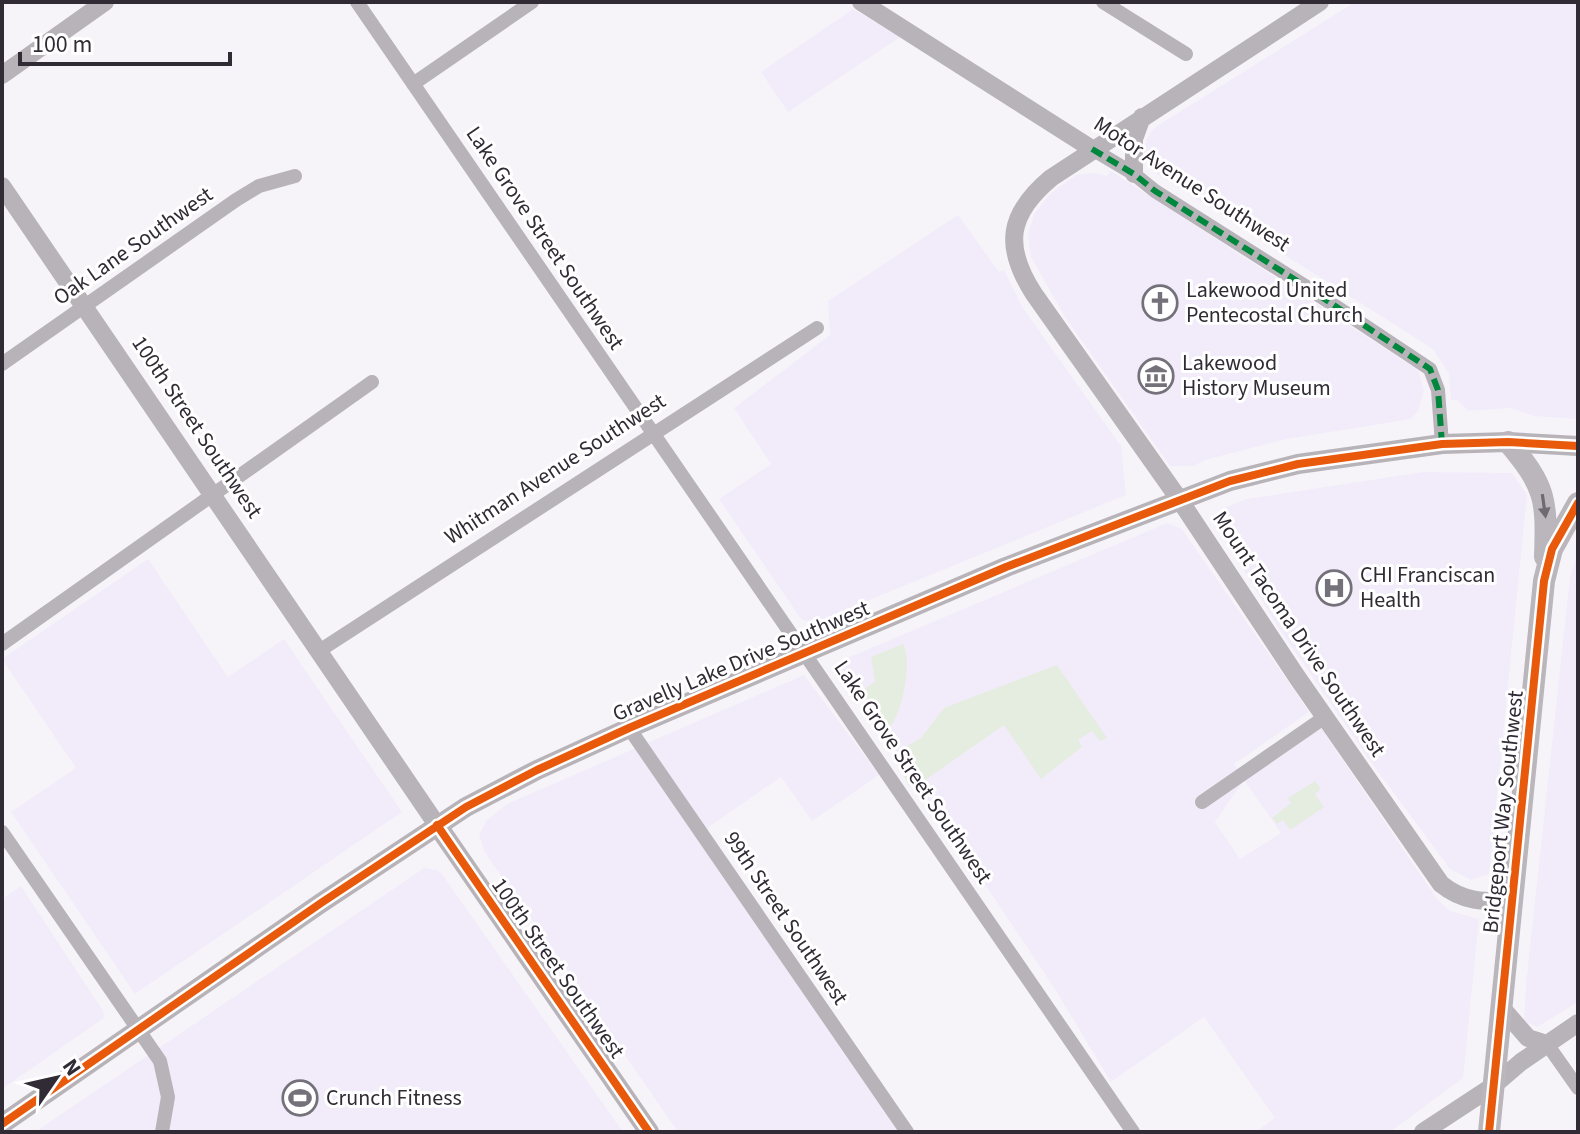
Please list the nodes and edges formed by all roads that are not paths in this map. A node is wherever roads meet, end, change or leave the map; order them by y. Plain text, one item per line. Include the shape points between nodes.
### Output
1 (105, 2) edge
2 (357, 2) edge
3 (532, 2) edge
4 (861, 2) edge
5 (1103, 2) edge
6 (1320, 2) edge
7 (1186, 54) dead end
8 (2, 75) edge
9 (413, 84) junction
10 (1142, 117) junction
11 (1092, 149) junction
12 (1134, 174) junction
13 (295, 176) dead end
14 (2, 186) edge
15 (86, 306) junction
16 (817, 328) dead end
17 (2, 364) edge
18 (372, 382) dead end
19 (653, 434) junction
20 (1508, 442) junction
21 (1442, 444) junction
22 (1578, 446) edge
23 (214, 494) junction
24 (1179, 499) junction
25 (1578, 503) edge
26 (1544, 581) junction
27 (2, 644) edge
28 (319, 651) junction
29 (805, 652) junction
30 (1325, 717) junction
31 (629, 728) junction
32 (1202, 802) dead end
33 (437, 825) junction
34 (2, 832) edge
35 (1511, 901) junction
36 (1501, 1007) junction
37 (1578, 1023) edge
38 (139, 1029) junction
39 (1547, 1044) junction
40 (1493, 1086) junction
41 (1578, 1088) edge
42 (2, 1124) edge
43 (162, 1132) edge
44 (649, 1132) edge
45 (907, 1132) edge
46 (1133, 1132) edge
47 (1423, 1132) edge
48 (1489, 1132) edge

1 - 8 street
2 - 9 street, Lake Grove Street Southwest
3 - 9 street
4 - 11 street, Motor Avenue Southwest
5 - 7 street
6 - 10 street
9 - 19 street, Lake Grove Street Southwest
10 - 11 street
10 - 12 street via 1132,151
11 - 12 street, Motor Avenue Southwest
11 - 24 street, Mount Tacoma Drive Southwest via 1030,196 1018,214 1014,250 1025,281
12 - 21 street, Motor Avenue Southwest via 1430,369 1438,390
13 - 15 street, Oak Lane Southwest via 247,193
14 - 15 street, 100th Street Southwest
15 - 17 street, Oak Lane Southwest
15 - 23 street, 100th Street Southwest
16 - 19 street, Whitman Avenue Southwest
18 - 23 street
19 - 28 street, Whitman Avenue Southwest
19 - 29 street, Lake Grove Street Southwest
20 - 21 main road, Gravelly Lake Drive Southwest
20 - 22 main road, Gravelly Lake Drive Southwest
20 -> 26 main road via 1536,478 1544,503
21 - 24 main road, Gravelly Lake Drive Southwest via 1271,470
23 - 27 street
23 - 28 street, 100th Street Southwest
24 - 29 main road, Gravelly Lake Drive Southwest
24 - 30 street, Mount Tacoma Drive Southwest
25 - 26 main road, Bridgeport Way Southwest via 1552,549
26 - 35 main road, Bridgeport Way Southwest
28 - 33 street, 100th Street Southwest
29 - 31 main road, Gravelly Lake Drive Southwest
29 - 46 street, Lake Grove Street Southwest
30 - 32 street
30 - 35 street, Mount Tacoma Drive Southwest via 1441,884 1473,901
31 - 33 main road, Gravelly Lake Drive Southwest via 514,781
31 - 45 street, 99th Street Southwest
33 - 38 main road, Gravelly Lake Drive Southwest
33 - 44 main road, 100th Street Southwest
34 - 38 street
35 - 36 main road, Bridgeport Way Southwest
36 - 39 street via 1528,1038
36 - 40 main road, Bridgeport Way Southwest
37 - 39 street
38 - 42 main road, Gravelly Lake Drive Southwest
38 - 43 street via 160,1061 167,1087
39 - 40 street
39 - 41 street
40 - 47 street
40 - 48 main road, Bridgeport Way Southwest

